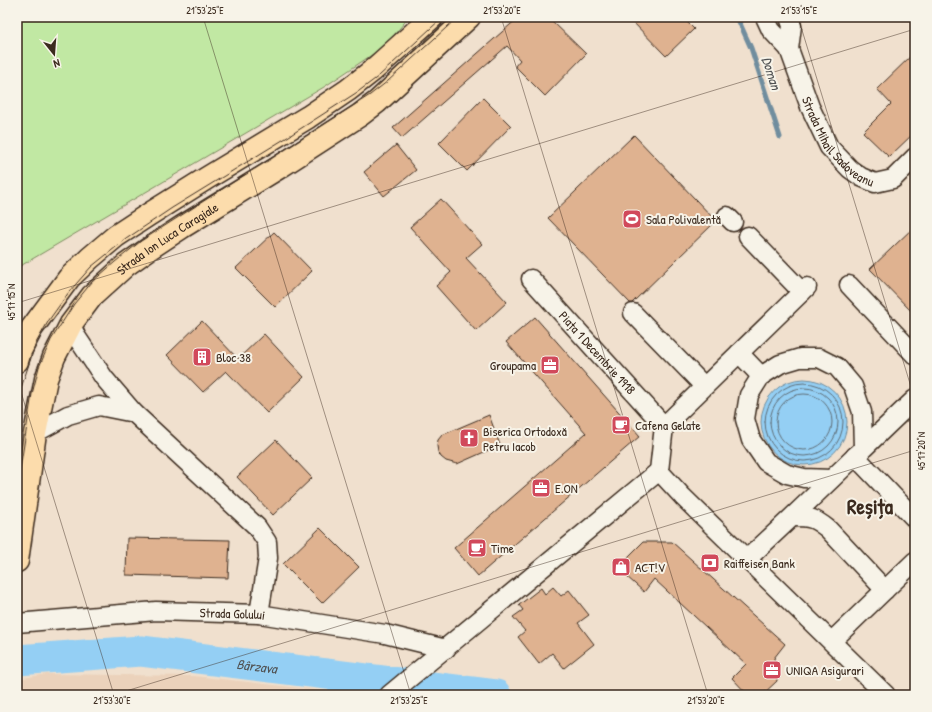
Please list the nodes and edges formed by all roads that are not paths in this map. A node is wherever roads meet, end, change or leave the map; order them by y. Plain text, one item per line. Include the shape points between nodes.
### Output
1 (432, 17) edge
2 (469, 17) edge
3 (765, 17) edge
4 (789, 17) edge
5 (789, 49) junction
6 (915, 157) edge
7 (738, 226) dead end
8 (531, 280) dead end
9 (849, 285) dead end
10 (633, 313) dead end
11 (72, 324) junction
12 (739, 353) junction
13 (18, 354) edge
14 (915, 355) edge
15 (761, 376) junction
16 (704, 386) junction
17 (915, 399) edge
18 (134, 413) junction
19 (664, 426) junction
20 (35, 433) junction
21 (859, 452) junction
22 (659, 471) junction
23 (831, 479) junction
24 (794, 516) junction
25 (915, 518) edge
26 (747, 559) junction
27 (17, 561) edge
28 (915, 561) edge
29 (885, 590) junction
30 (259, 614) junction
31 (17, 623) edge
32 (832, 641) junction
33 (441, 652) junction
34 (389, 695) edge
35 (886, 695) edge

1 - 13 main road via 348,90 116,236 69,278 32,328
2 - 11 main road, Strada Ion Luca Caragiale via 360,115 126,265 92,296
3 - 5 street, Strada Mihail Sadoveanu via 771,30
4 - 5 street, Strada Mihail Sadoveanu via 792,26
5 - 6 street, Strada Mihail Sadoveanu via 810,107 829,147 850,169 874,183 893,179
7 - 12 street via 804,289
8 - 19 street, Piața 1 Decembrie 1918
9 - 14 street
10 - 16 street
11 - 18 street via 76,336 104,378
11 - 20 main road, Strada Ion Luca Caragiale via 46,379
12 - 15 street
12 - 16 street
15 - 21 street via 780,364 800,358 819,358 837,367 853,386 862,412
15 - 23 street via 748,395 744,419 751,440 766,462 787,474 804,478
16 - 19 street
17 - 21 street
18 - 20 street via 99,406 68,415
18 - 30 street via 257,527 267,542 268,558
19 - 22 street
20 - 27 main road, Strada Ion Luca Caragiale
21 - 23 street
21 - 25 street
22 - 26 street
22 - 33 street
23 - 24 street
24 - 26 street
24 - 29 street via 817,520
26 - 32 street
28 - 29 street
29 - 32 street
30 - 31 street, Strada Golului via 156,611
30 - 33 street, Strada Golului via 385,634
32 - 35 street
33 - 34 street

